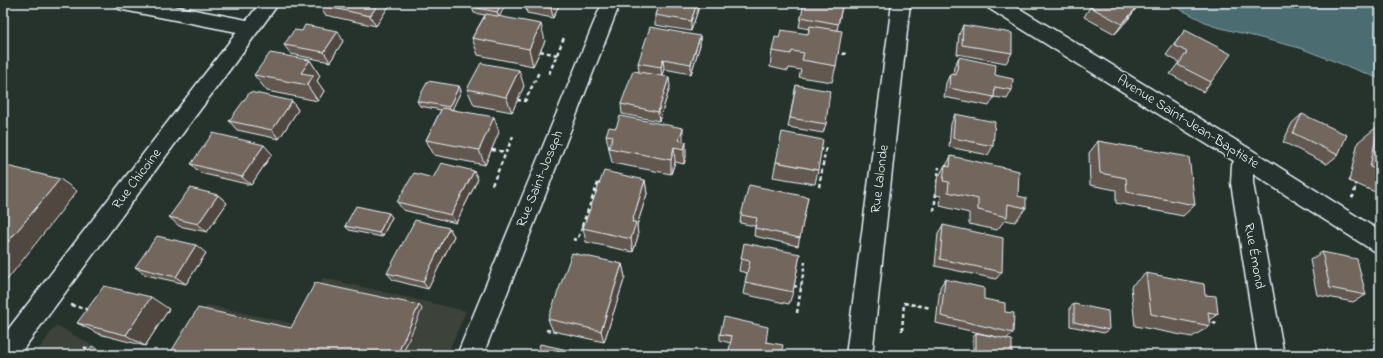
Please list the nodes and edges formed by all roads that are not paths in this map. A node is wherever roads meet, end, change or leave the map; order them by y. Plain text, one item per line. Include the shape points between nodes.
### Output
1 (123, 3) edge
2 (270, 3) edge
3 (612, 3) edge
4 (901, 3) edge
5 (995, 3) edge
6 (251, 28) junction
7 (1247, 158) junction
8 (1380, 243) edge
9 (4, 355) edge
10 (470, 355) edge
11 (860, 355) edge
12 (1271, 355) edge

1 - 6 street
2 - 6 street, Rue Chicoine
3 - 10 street, Rue Saint-Joseph
4 - 11 street, Rue Lalonde
5 - 7 street, Avenue Saint-Jean-Baptiste
6 - 9 street, Rue Chicoine
7 - 8 street, Avenue Saint-Jean-Baptiste
7 - 12 street, Rue Émond via 1243,165 1242,183

